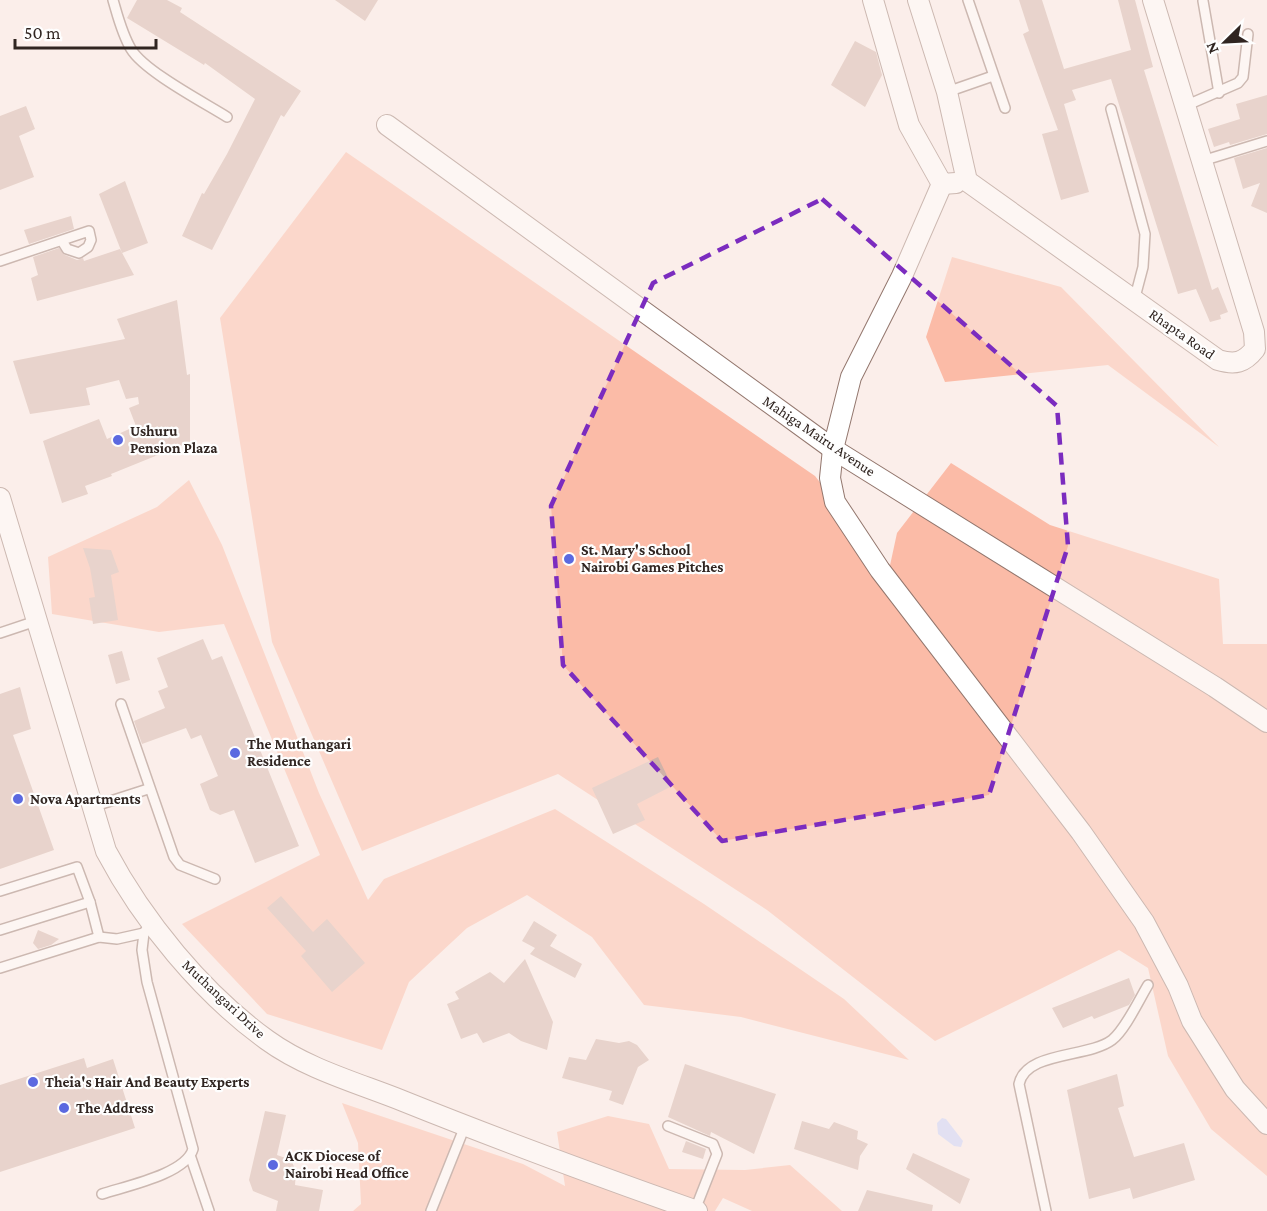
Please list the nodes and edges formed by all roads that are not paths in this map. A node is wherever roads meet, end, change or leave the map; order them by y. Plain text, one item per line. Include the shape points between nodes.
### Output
1 (113, 0) edge
2 (873, 0) edge
3 (918, 0) edge
4 (968, 0) edge
5 (1153, 0) edge
6 (1203, 1) edge
7 (1248, 34) dead end
8 (993, 76) junction
9 (947, 92) junction
10 (1219, 93) junction
11 (1185, 106) junction
12 (1005, 108) dead end
13 (1111, 109) dead end
14 (227, 117) dead end
15 (387, 125) dead end
16 (1267, 141) edge
17 (1202, 161) junction
18 (967, 181) junction
19 (942, 184) junction
20 (62, 241) dead end
21 (0, 261) edge
22 (1134, 301) junction
23 (833, 449) junction
24 (0, 498) edge
25 (36, 621) junction
26 (0, 633) edge
27 (121, 704) dead end
28 (1267, 722) edge
29 (148, 789) junction
30 (92, 807) junction
31 (214, 879) dead end
32 (0, 891) edge
33 (90, 902) junction
34 (147, 927) junction
35 (0, 930) edge
36 (99, 937) junction
37 (0, 968) edge
38 (1148, 985) dead end
39 (1267, 1124) edge
40 (465, 1126) junction
41 (668, 1126) dead end
42 (191, 1158) junction
43 (102, 1194) dead end
44 (209, 1211) edge
45 (431, 1211) edge
46 (696, 1211) edge
47 (1046, 1211) edge

1 - 14 lane via 132,51
2 - 19 street via 909,125
3 - 9 street
4 - 8 lane
5 - 11 street, Rhapta Road
6 - 10 lane
7 - 10 lane via 1243,78
8 - 9 lane
8 - 12 lane
9 - 18 street
10 - 11 lane
11 - 17 street, Rhapta Road
13 - 22 lane via 1144,234 1143,267
15 - 23 street, Mahiga Mairu Avenue
16 - 17 lane
17 - 22 street, Rhapta Road via 1254,332 1255,349 1246,360 1232,364 1218,360
18 - 19 street
18 - 22 street, Rhapta Road
19 - 23 street via 902,276 850,377
20 - 21 lane
23 - 28 street, Mahiga Mairu Avenue
23 - 39 street via 830,478 835,502 880,570 1081,832 1144,922 1192,1021 1235,1089
24 - 25 street, Muthangari Drive
25 - 26 lane
25 - 30 street, Muthangari Drive
27 - 29 lane
29 - 30 lane
29 - 31 lane via 174,857 180,865
30 - 34 street, Muthangari Drive via 106,851
32 - 33 lane via 77,867
33 - 35 lane
33 - 36 lane
34 - 36 lane via 117,939
34 - 40 street, Muthangari Drive via 266,1040 320,1069
34 - 42 lane via 142,950 147,982 193,1149
36 - 37 lane
38 - 47 lane via 1112,1040 1033,1064 1021,1076 1019,1084
40 - 45 lane
40 - 46 street, Muthangari Drive
41 - 46 lane via 713,1144 717,1154
42 - 43 lane via 179,1168
42 - 44 lane

